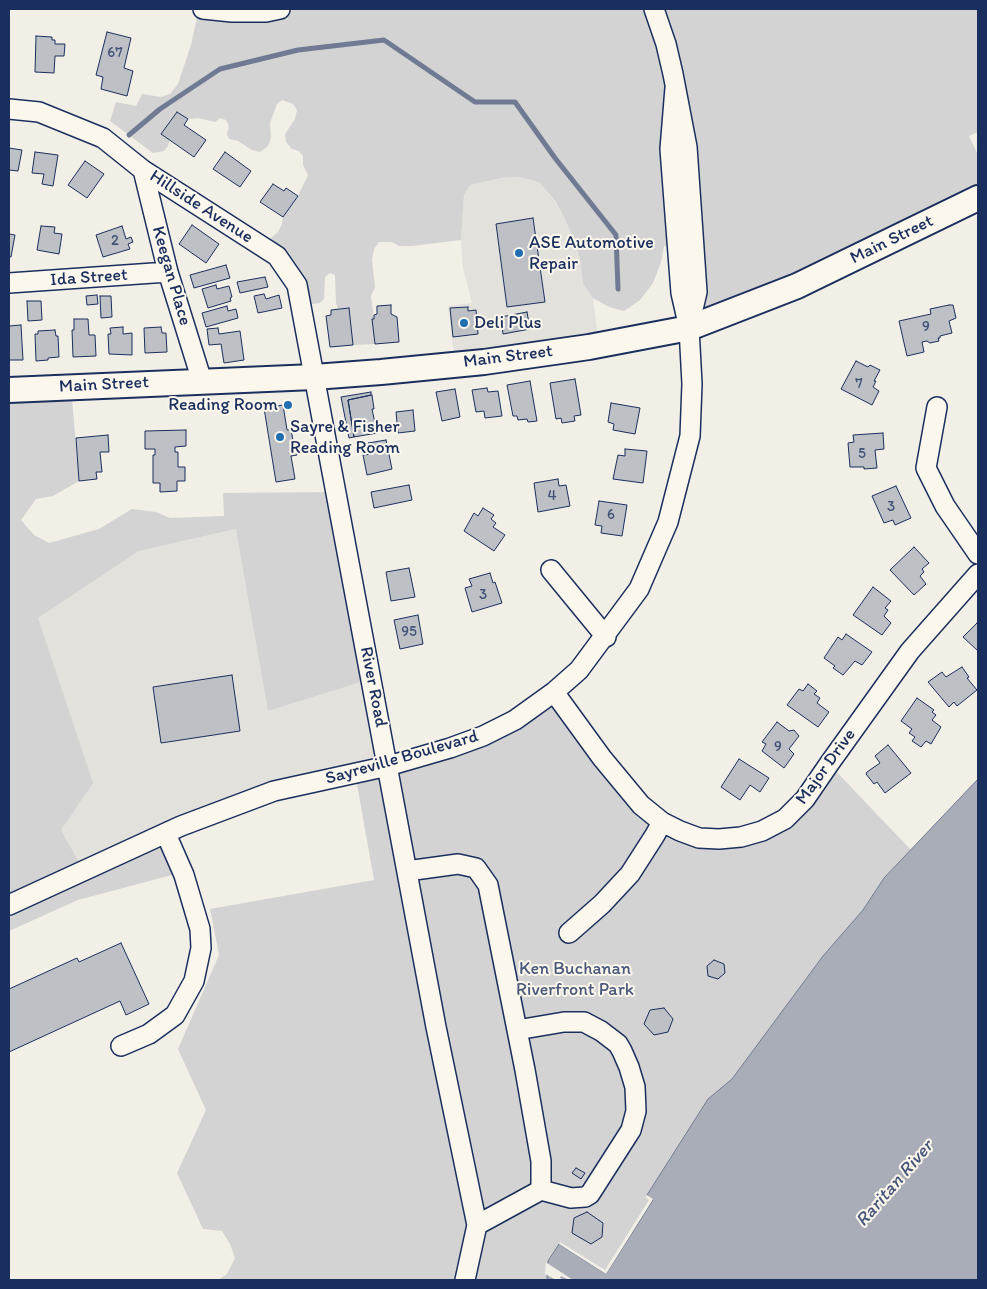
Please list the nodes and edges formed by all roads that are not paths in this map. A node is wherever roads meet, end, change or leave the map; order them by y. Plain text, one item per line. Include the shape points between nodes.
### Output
1 (203, 9) edge
2 (280, 9) edge
3 (654, 9) edge
4 (9, 109) edge
5 (143, 170) junction
6 (978, 198) edge
7 (168, 272) junction
8 (9, 283) edge
9 (689, 328) junction
10 (314, 377) junction
11 (202, 381) junction
12 (9, 390) edge
13 (937, 407) dead end
14 (978, 554) edge
15 (551, 570) dead end
16 (978, 574) edge
17 (606, 637) junction
18 (554, 692) junction
19 (388, 766) junction
20 (662, 822) junction
21 (166, 834) junction
22 (407, 871) junction
23 (9, 906) edge
24 (569, 933) dead end
25 (517, 1030) junction
26 (121, 1046) dead end
27 (541, 1190) junction
28 (477, 1225) junction
29 (465, 1280) edge

1 - 2 street via 232,12
3 - 9 street, Sayreville Boulevard via 666,44 687,147 697,292
4 - 5 street, Hillside Avenue via 39,112 103,138
5 - 7 street, Keegan Place
5 - 10 street, Hillside Avenue via 277,256 297,285
6 - 9 main road, Main Street via 797,286
7 - 8 street, Ida Street
7 - 11 street, Keegan Place
9 - 10 main road, Main Street via 484,362
9 - 17 street, Sayreville Boulevard via 690,436 668,522 639,590
10 - 11 main road, Main Street
10 - 19 street, River Road
11 - 12 main road, Main Street
13 - 14 street via 926,468 945,506
15 - 17 street
16 - 20 street, Major Drive via 910,651 805,800 785,819 762,831 719,839 699,838
17 - 18 street, Sayreville Boulevard via 579,670
18 - 19 street, Sayreville Boulevard via 515,720 483,736
18 - 20 street, Major Drive via 640,805
19 - 21 street, Sayreville Boulevard via 274,791
19 - 22 street, River Road
20 - 24 street via 630,874
21 - 23 street, Sayreville Boulevard
21 - 26 street via 184,875 200,929 201,948 196,973 175,1015 149,1034
22 - 25 street via 458,864 476,868 488,885
22 - 28 street, River Road
25 - 27 street via 540,1161
25 - 27 street via 584,1022 618,1044 634,1087 636,1111 631,1130 590,1194 572,1198
27 - 28 street
28 - 29 street

